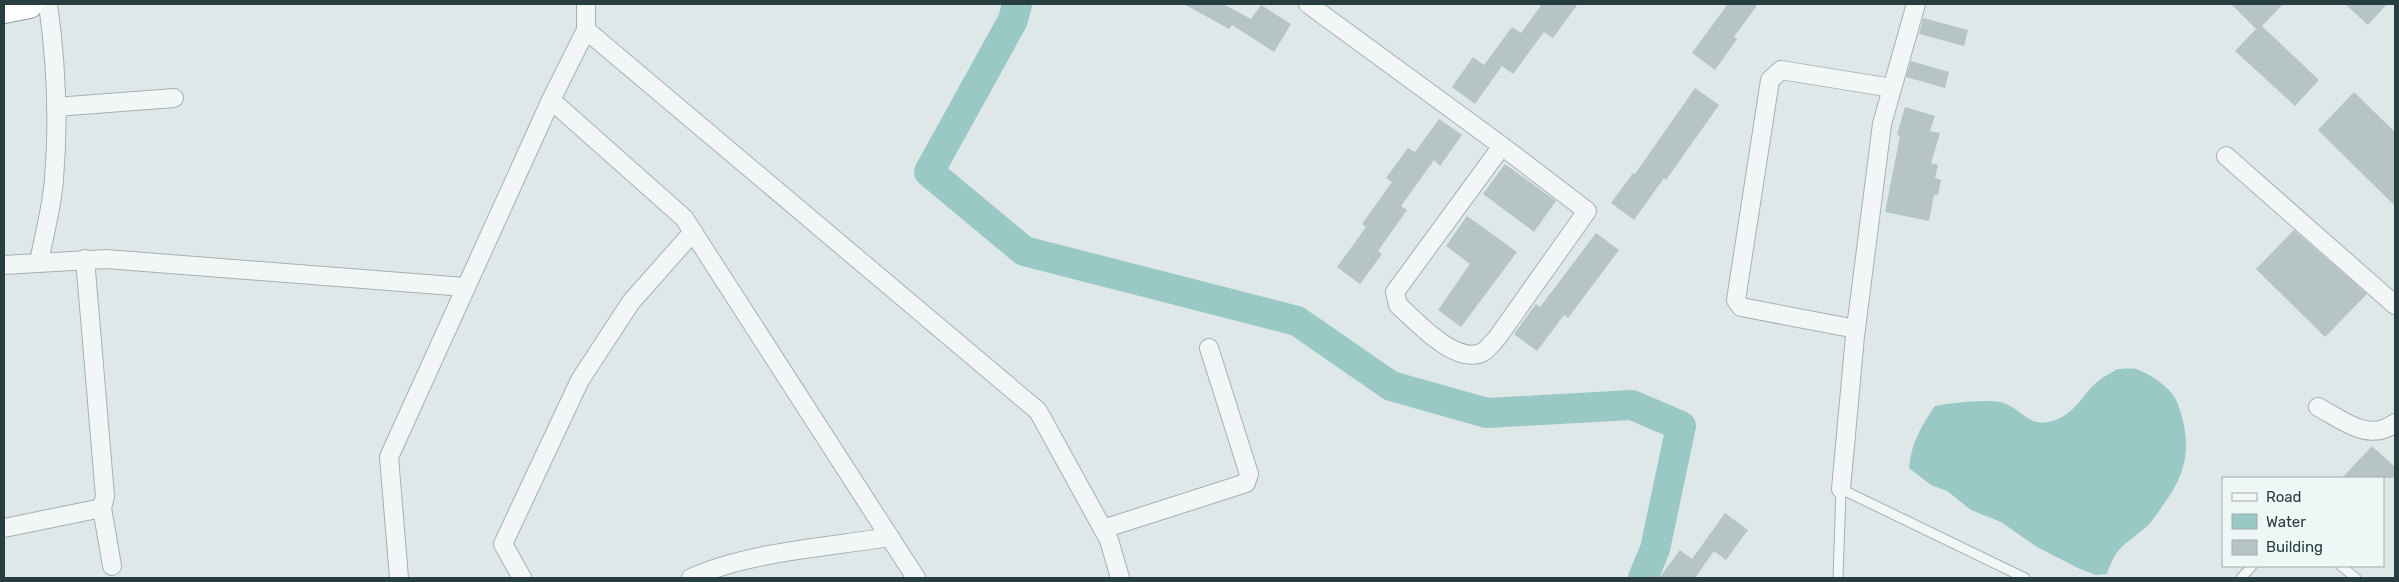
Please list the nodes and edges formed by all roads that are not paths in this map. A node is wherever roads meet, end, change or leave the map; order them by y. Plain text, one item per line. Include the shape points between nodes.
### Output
1 (29, 4) edge
2 (48, 4) edge
3 (586, 4) edge
4 (1308, 4) edge
5 (1916, 4) edge
6 (4, 9) edge
7 (586, 30) junction
8 (1892, 88) junction
9 (174, 98) dead end
10 (551, 100) junction
11 (56, 107) junction
12 (1502, 146) junction
13 (2226, 156) dead end
14 (693, 232) junction
15 (85, 259) junction
16 (38, 262) junction
17 (4, 265) edge
18 (465, 287) junction
19 (2395, 305) edge
20 (1856, 329) junction
21 (1209, 348) dead end
22 (2318, 407) dead end
23 (2395, 423) edge
24 (1840, 489) junction
25 (102, 508) junction
26 (4, 528) edge
27 (1103, 529) junction
28 (890, 537) junction
29 (112, 566) dead end
30 (2251, 567) edge
31 (2342, 567) edge
32 (399, 578) edge
33 (522, 578) edge
34 (691, 578) edge
35 (916, 578) edge
36 (1120, 578) edge
37 (1838, 578) edge
38 (2025, 578) edge
39 (2241, 578) edge
40 (2356, 578) edge

1 - 6 highway
2 - 11 street via 54,46
3 - 7 street
4 - 12 street
5 - 8 street
7 - 10 street
7 - 27 street via 1038,411
8 - 20 street via 1882,124
8 - 20 street via 1780,70 1770,80 1736,300 1741,307
9 - 11 street
10 - 14 street via 684,218
10 - 18 street
11 - 16 street via 54,181
12 - 12 street via 1587,212 1497,338 1484,351 1469,356 1454,352 1398,305 1395,292
13 - 19 street
14 - 28 street
14 - 33 street via 631,302 580,380 503,544
15 - 16 street
15 - 18 street
15 - 25 street via 105,496
16 - 17 street
18 - 32 street via 389,457
20 - 24 street
21 - 27 street via 1249,474 1246,483
22 - 23 street via 2367,433
24 - 37 lane
24 - 38 lane
25 - 26 street
25 - 29 street
27 - 36 street
28 - 34 street via 759,558
28 - 35 street
30 - 39 lane
31 - 40 lane

